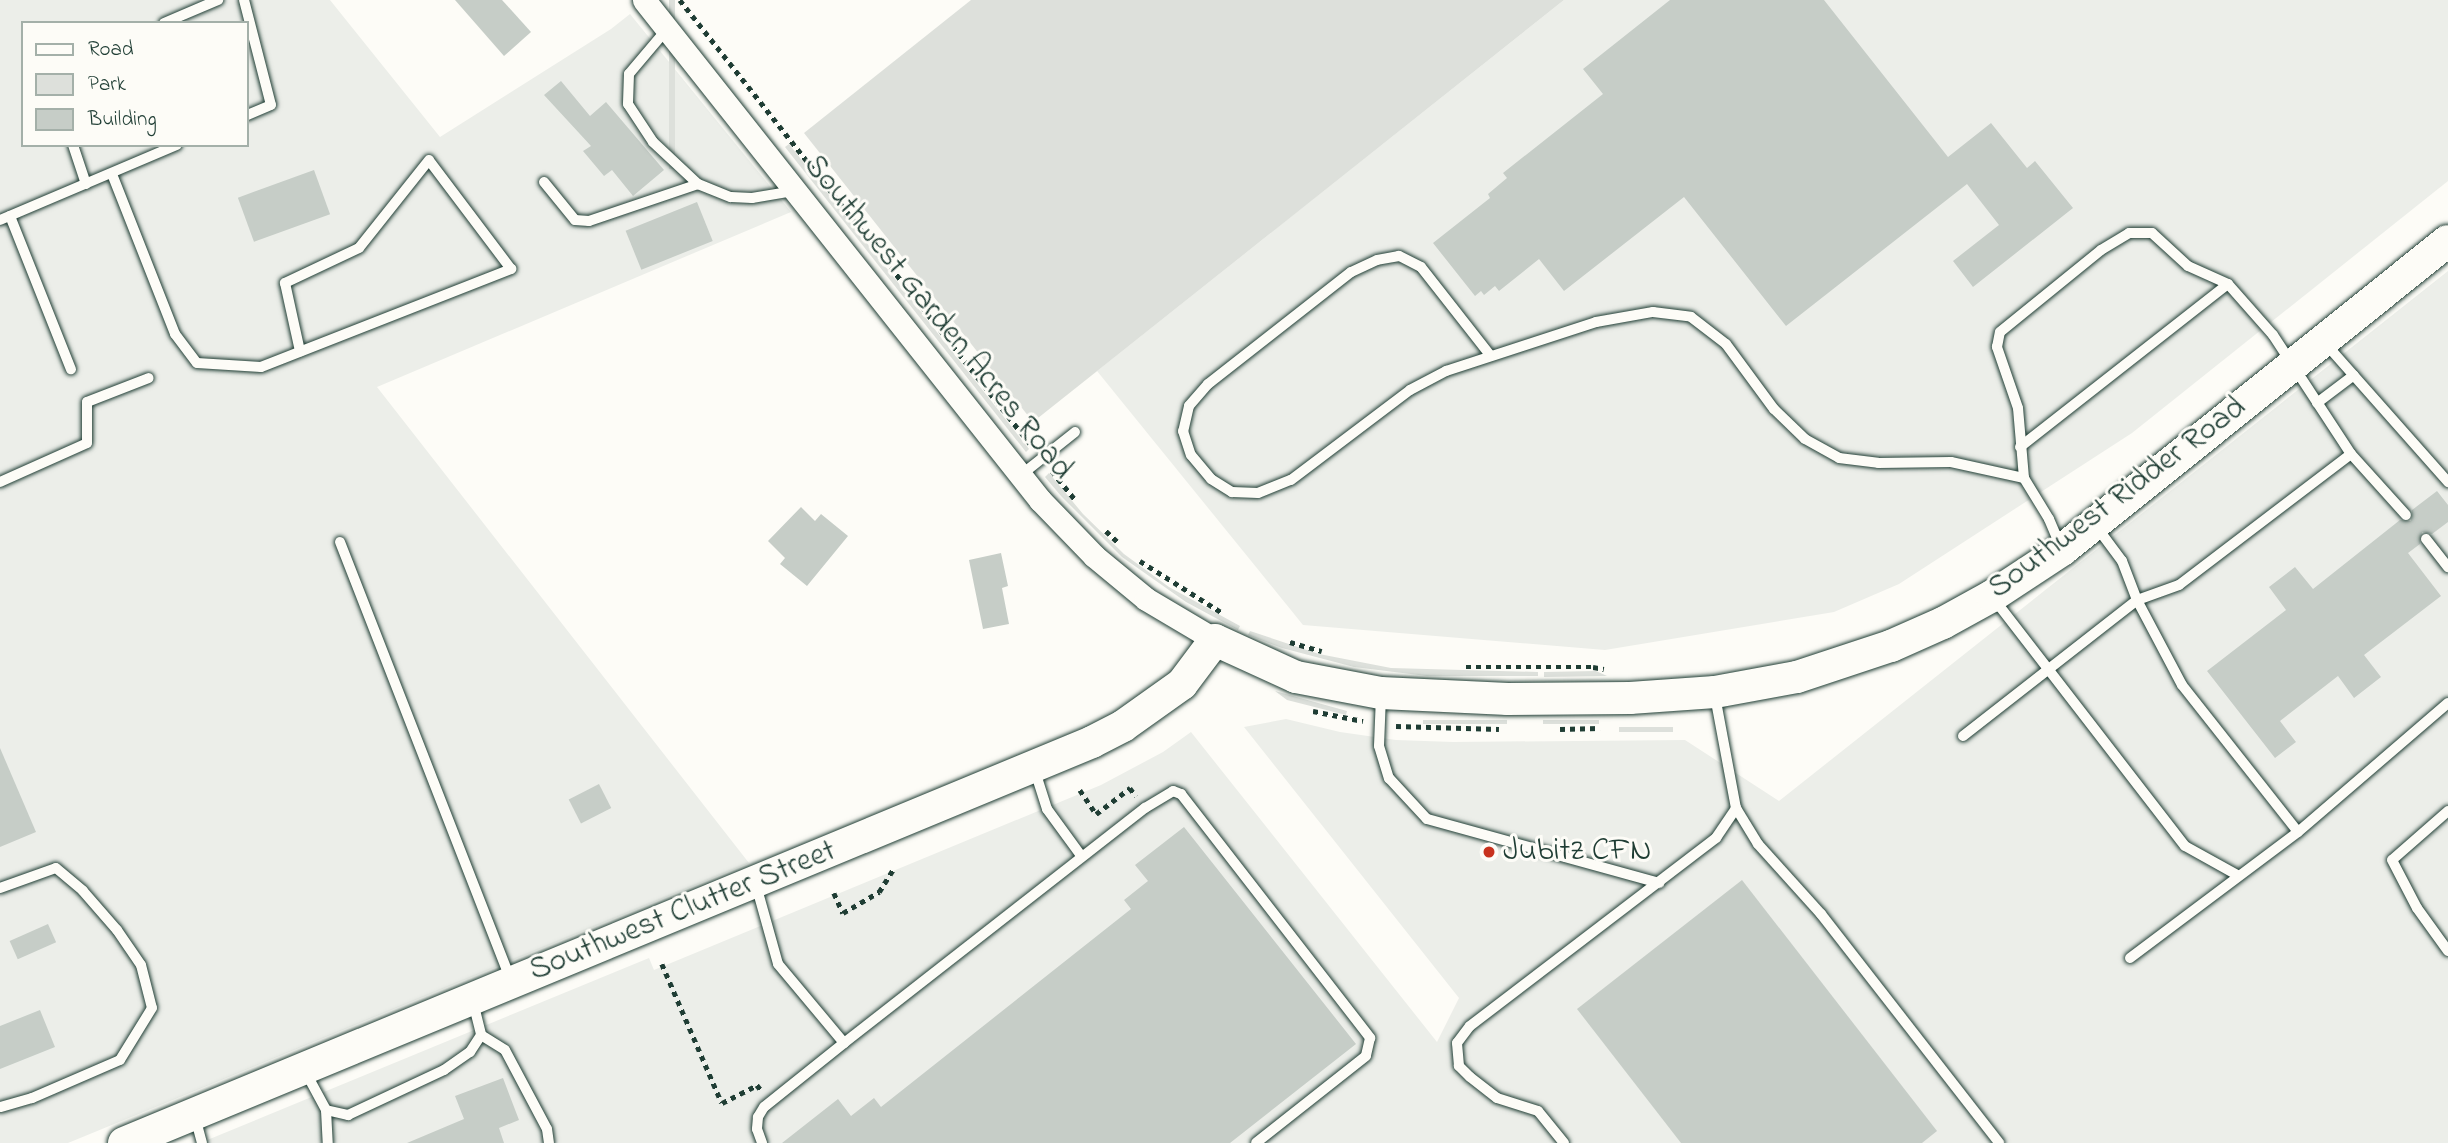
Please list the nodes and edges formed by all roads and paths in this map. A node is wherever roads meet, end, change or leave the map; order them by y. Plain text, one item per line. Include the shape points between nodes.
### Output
1 (218, 0) edge
2 (244, 0) edge
3 (644, 0) edge
4 (680, 0) edge
5 (169, 21) edge
6 (667, 29) junction
7 (248, 115) edge
8 (74, 147) edge
9 (173, 147) edge
10 (112, 174) junction
11 (544, 182) dead end
12 (86, 184) junction
13 (698, 184) junction
14 (795, 191) junction
15 (5, 218) edge
16 (2448, 241) edge
17 (2228, 284) junction
18 (2323, 341) junction
19 (300, 351) junction
20 (1490, 355) junction
21 (2292, 366) junction
22 (71, 369) dead end
23 (2354, 375) junction
24 (149, 378) dead end
25 (2317, 403) junction
26 (1075, 432) dead end
27 (2020, 447) junction
28 (2351, 454) junction
29 (1041, 458) junction
30 (1021, 475) junction
31 (2024, 478) junction
32 (0, 482) edge
33 (2448, 482) edge
34 (1080, 504) dead end
35 (2406, 515) dead end
36 (2094, 524) junction
37 (1105, 531) dead end
38 (2426, 539) dead end
39 (340, 542) dead end
40 (1126, 550) dead end
41 (2062, 550) junction
42 (1134, 555) dead end
43 (2448, 567) edge
44 (1992, 596) junction
45 (2137, 600) junction
46 (1221, 628) junction
47 (1279, 638) dead end
48 (1325, 652) dead end
49 (1454, 667) dead end
50 (1607, 670) dead end
51 (2046, 670) junction
52 (1714, 692) junction
53 (1381, 694) junction
54 (2448, 703) edge
55 (1963, 736) dead end
56 (1034, 767) junction
57 (1080, 790) dead end
58 (1145, 808) junction
59 (1736, 808) junction
60 (2448, 811) edge
61 (2298, 832) junction
62 (1082, 857) junction
63 (894, 867) dead end
64 (2237, 875) junction
65 (755, 881) junction
66 (1659, 883) junction
67 (0, 888) edge
68 (834, 893) dead end
69 (2448, 951) edge
70 (2130, 958) dead end
71 (662, 964) dead end
72 (512, 983) junction
73 (472, 999) junction
74 (481, 1035) junction
75 (844, 1043) junction
76 (304, 1069) junction
77 (770, 1102) junction
78 (0, 1107) edge
79 (326, 1110) junction
80 (198, 1129) edge
81 (124, 1143) edge
82 (328, 1143) edge
83 (549, 1143) edge
84 (762, 1143) edge
85 (1256, 1143) edge
86 (1564, 1143) edge
87 (1999, 1143) edge

1 - 5 lane
2 - 7 lane via 271,105
3 - 6 street, Southwest Garden Acres Road
4 - 29 path
6 - 13 lane via 629,74 628,104 653,142
6 - 14 street, Southwest Garden Acres Road
8 - 12 lane
9 - 10 lane
10 - 12 lane
10 - 19 lane via 174,334 197,363 261,367
11 - 13 lane via 575,220 589,220
12 - 15 lane
13 - 14 lane via 731,197
14 - 30 street, Southwest Garden Acres Road
15 - 22 lane
16 - 18 street, Southwest Ridder Road
17 - 21 lane via 2273,335
17 - 27 lane
17 - 27 lane via 2188,266 2152,233 2129,233 2101,250 2000,332 1997,347 2018,408
18 - 21 street, Southwest Ridder Road
18 - 23 lane
19 - 19 lane via 511,269 429,160 359,248 285,283
20 - 20 lane via 1410,390 1291,480 1258,493 1232,492 1211,479 1191,455 1183,431 1189,406 1208,384 1351,272 1377,260 1399,256 1421,267
20 - 31 lane via 1596,322 1653,312 1691,317 1726,344 1774,409 1805,439 1839,458 1878,463 1951,462
21 - 25 lane
21 - 36 street, Southwest Ridder Road
23 - 25 lane
23 - 33 lane
24 - 32 lane via 87,402 87,443
25 - 28 lane
26 - 29 lane
27 - 31 lane
28 - 35 lane
28 - 45 lane via 2179,585
29 - 30 lane
29 - 34 path
30 - 46 street, Southwest Garden Acres Road via 1094,556 1146,599
31 - 41 lane
36 - 41 street, Southwest Ridder Road
36 - 45 lane via 2122,561
37 - 40 path
38 - 43 lane
39 - 72 lane
41 - 44 street, Southwest Ridder Road
42 - 46 path
44 - 51 lane
44 - 52 street, Southwest Ridder Road via 1926,632 1860,658 1797,677
45 - 51 lane
45 - 61 lane via 2182,685
46 - 53 street, Southwest Ridder Road via 1296,677
46 - 56 street, Southwest Clutter Street via 1182,684 1155,705 1092,742
47 - 48 path
49 - 50 path
51 - 55 lane
51 - 64 lane via 2185,846
52 - 53 street, Southwest Ridder Road via 1630,698
52 - 59 lane
53 - 66 lane via 1379,747 1389,778 1427,819
54 - 61 lane
56 - 62 lane via 1047,809
56 - 65 street, Southwest Clutter Street
57 - 58 path via 1096,814 1130,788
58 - 62 lane
58 - 85 lane via 1163,794 1181,794 1370,1038 1366,1056
59 - 66 lane via 1716,838
59 - 87 lane via 1758,844 1821,914
60 - 69 lane via 2392,860 2417,908
61 - 64 lane
62 - 75 lane
63 - 68 path via 879,892 843,913
64 - 70 lane
65 - 72 street, Southwest Clutter Street
65 - 75 lane via 778,964
66 - 86 lane via 1470,1026 1457,1043 1459,1066 1497,1098 1538,1111
67 - 78 lane via 56,868 117,930 141,965 152,1008 120,1060
71 - 77 path via 722,1103 757,1086
72 - 73 street, Southwest Clutter Street
73 - 74 lane
73 - 76 street, Southwest Clutter Street
74 - 79 lane via 470,1052 432,1076 348,1115
74 - 83 lane via 505,1050 547,1129
75 - 77 lane
76 - 79 lane
76 - 80 street, Southwest Clutter Street
77 - 84 lane via 758,1116
79 - 82 lane
80 - 81 street, Southwest Clutter Street

